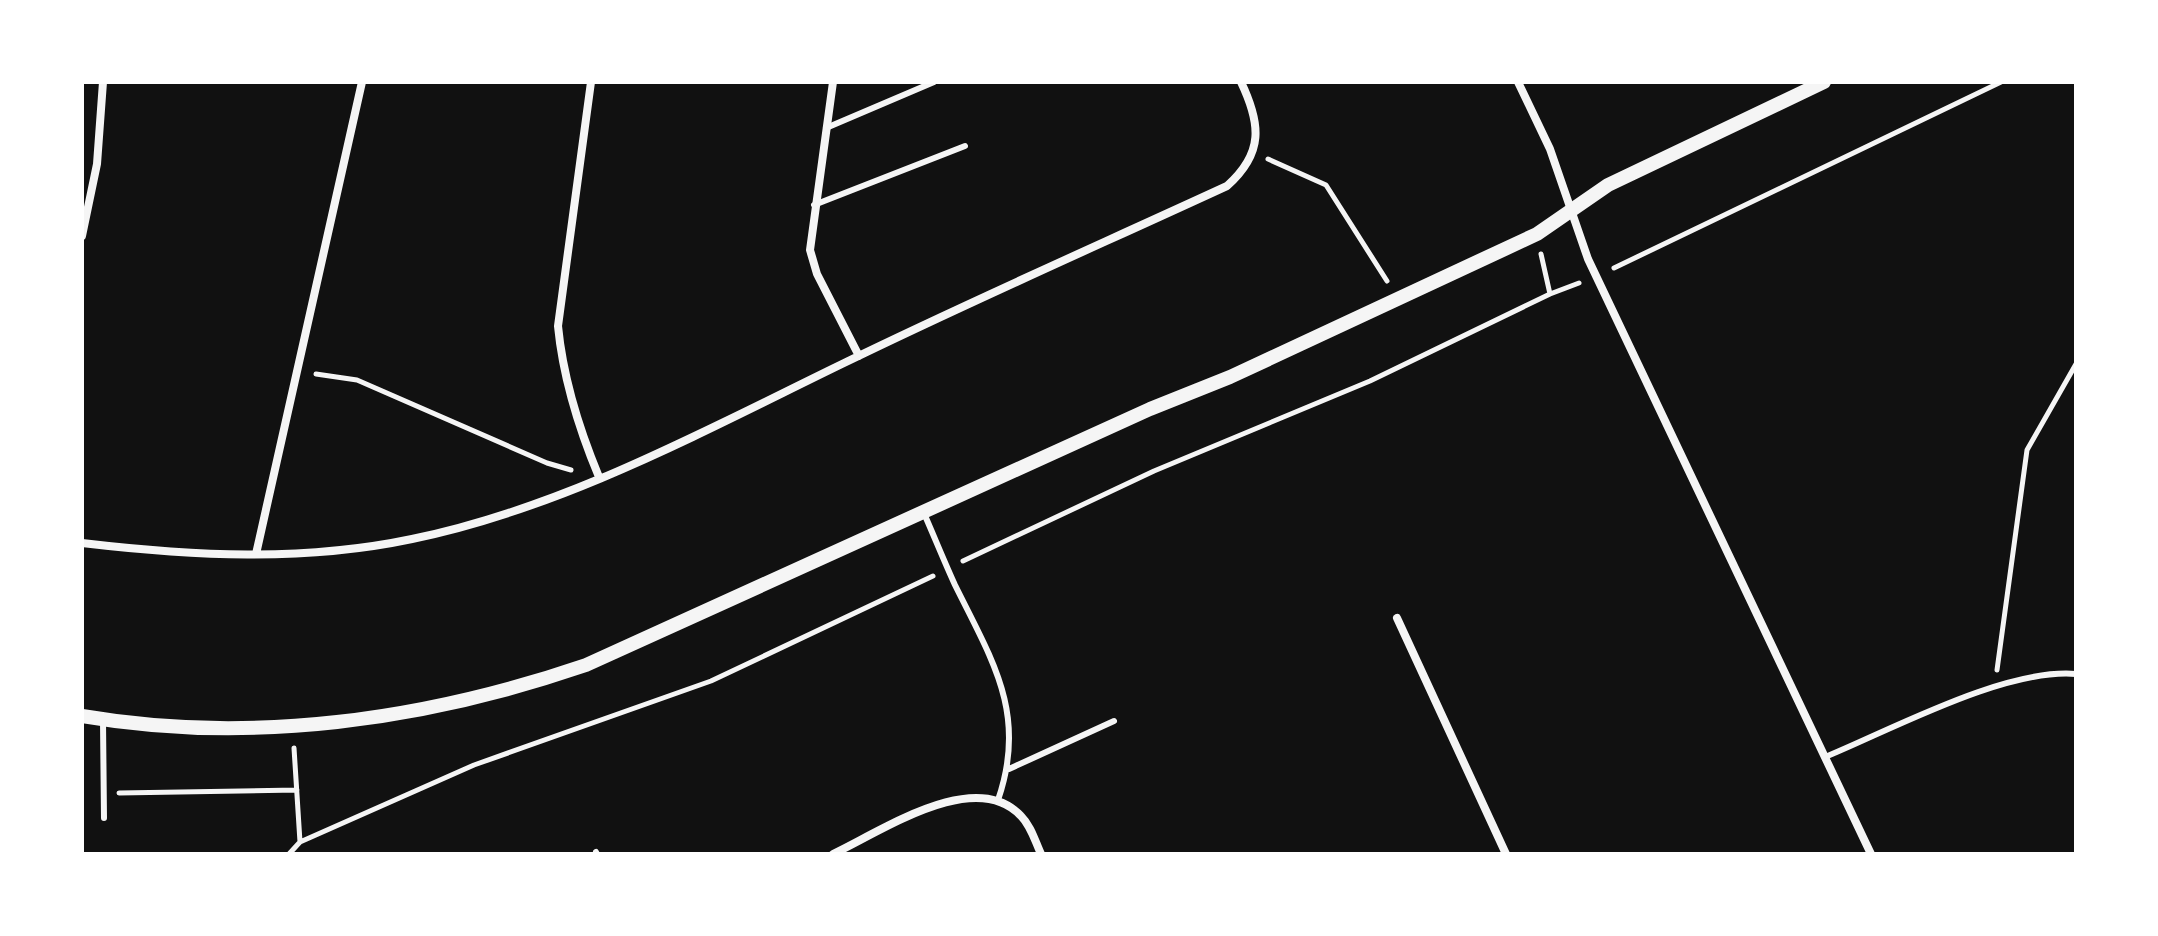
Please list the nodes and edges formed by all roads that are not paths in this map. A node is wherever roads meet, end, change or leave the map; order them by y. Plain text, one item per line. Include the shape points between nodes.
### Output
1 (103, 82) edge
2 (362, 82) edge
3 (591, 82) edge
4 (833, 82) edge
5 (934, 82) edge
6 (1241, 82) edge
7 (1518, 82) edge
8 (1824, 82) edge
9 (826, 128) junction
10 (965, 146) dead end
11 (814, 205) junction
12 (1572, 211) junction
13 (82, 236) edge
14 (859, 356) junction
15 (599, 477) junction
16 (923, 511) junction
17 (82, 543) edge
18 (256, 554) junction
19 (1397, 618) dead end
20 (2076, 674) edge
21 (82, 716) edge
22 (103, 720) junction
23 (1114, 721) dead end
24 (1825, 757) junction
25 (1009, 769) junction
26 (998, 800) junction
27 (104, 818) dead end
28 (833, 854) edge
29 (1041, 854) edge
30 (1506, 854) edge
31 (1871, 854) edge

1 - 13 street via 97,164
2 - 18 street
3 - 15 street via 558,326 583,440
4 - 9 street
5 - 9 lane
6 - 14 street via 1256,125 1246,166 1227,186
7 - 12 street
8 - 12 street via 1608,185
9 - 11 street
10 - 11 lane
11 - 14 street via 812,262
12 - 16 street via 1537,234 1230,377
12 - 24 street via 1597,276
14 - 15 street
15 - 18 street via 507,514 410,540
16 - 22 street via 586,665 524,686 425,710 293,726 177,727
16 - 25 lane via 996,664 1009,713
17 - 18 street
19 - 30 street
20 - 24 lane via 2048,673 1995,686
21 - 22 street
22 - 27 lane
23 - 25 lane
24 - 31 street
25 - 26 lane
26 - 28 street via 982,795 949,800
26 - 29 street via 1022,817

